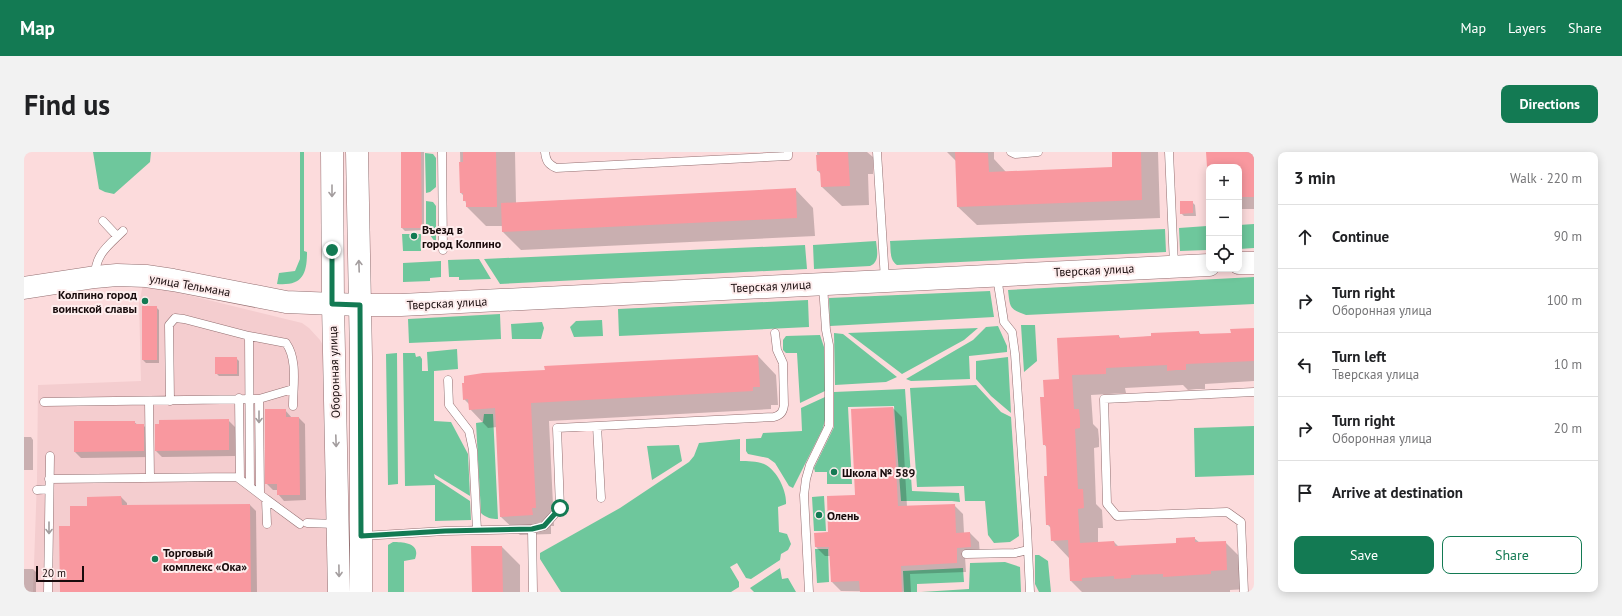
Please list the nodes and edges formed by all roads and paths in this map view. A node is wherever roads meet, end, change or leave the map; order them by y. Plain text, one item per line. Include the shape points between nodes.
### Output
1 (332, 152) edge
2 (357, 152) edge
3 (442, 152) edge
4 (545, 152) edge
5 (788, 152) edge
6 (877, 152) edge
7 (1011, 152) edge
8 (1038, 152) edge
9 (1169, 152) edge
10 (103, 221) dead end
11 (443, 250) dead end
12 (1254, 262) edge
13 (1242, 263) edge
14 (1206, 265) edge
15 (1174, 266) junction
16 (997, 275) junction
17 (95, 277) junction
18 (885, 281) junction
19 (823, 284) junction
20 (24, 288) edge
21 (332, 304) junction
22 (360, 305) junction
23 (775, 333) dead end
24 (249, 336) junction
25 (448, 380) dead end
26 (293, 389) junction
27 (1254, 392) edge
28 (239, 398) junction
29 (249, 398) junction
30 (259, 398) junction
31 (149, 401) junction
32 (170, 401) junction
33 (44, 402) dead end
34 (293, 406) dead end
35 (597, 426) junction
36 (50, 456) dead end
37 (150, 478) junction
38 (49, 479) junction
39 (240, 479) junction
40 (250, 486) junction
41 (36, 490) dead end
42 (49, 490) junction
43 (260, 493) junction
44 (601, 498) dead end
45 (266, 499) junction
46 (267, 524) dead end
47 (339, 524) junction
48 (532, 529) junction
49 (477, 530) junction
50 (361, 536) junction
51 (1028, 550) junction
52 (966, 554) dead end
53 (48, 592) edge
54 (339, 592) edge
55 (361, 592) edge
56 (533, 592) edge
57 (809, 592) edge
58 (1030, 592) edge
59 (1244, 592) edge

1 -> 21 main road, Оборонная улица
22 -> 2 main road
3 - 11 lane
4 - 5 lane via 546,160 556,168 788,156
6 - 18 lane
7 - 8 lane
9 - 15 lane
10 - 17 lane via 120,234 100,255 95,265
12 - 13 main road
14 - 15 main road, Тверская улица
15 - 16 main road, Тверская улица
16 - 18 main road, Тверская улица
16 - 51 lane via 1004,322 1012,332 1015,354
17 - 20 main road, улица Тельмана
17 - 21 main road, улица Тельмана via 146,276 286,302
18 - 19 main road, Тверская улица
19 - 22 main road, Тверская улица
19 - 57 lane via 829,345 829,426 810,465 804,495
21 - 22 main road, Тверская улица
21 -> 47 main road, Оборонная улица
22 - 50 main road
23 - 35 lane via 777,350 783,363 784,405 779,415
24 - 26 lane via 286,343 293,359
24 - 29 lane
24 - 32 lane via 175,318 169,325
25 - 49 lane via 449,405 469,431 473,450
26 - 30 lane
26 - 34 lane
27 - 59 lane via 1104,399 1108,504 1117,516 1227,512 1241,522
28 - 29 lane
28 - 32 lane
28 - 39 lane
29 - 30 lane
29 - 40 lane
30 -> 43 lane
31 - 32 lane
31 - 33 lane
31 - 37 lane
35 - 44 lane
35 - 48 lane via 557,428 560,508 544,526
36 - 38 lane
37 - 38 lane
37 - 39 lane
38 - 42 lane
39 - 40 lane
40 - 43 lane
41 - 42 lane
42 -> 53 lane
43 - 45 lane
45 - 46 lane
45 - 47 lane via 303,524
47 -> 54 main road, Оборонная улица
48 - 49 lane
48 - 56 lane
49 - 50 lane
50 - 55 main road
51 - 52 lane
51 - 58 lane

